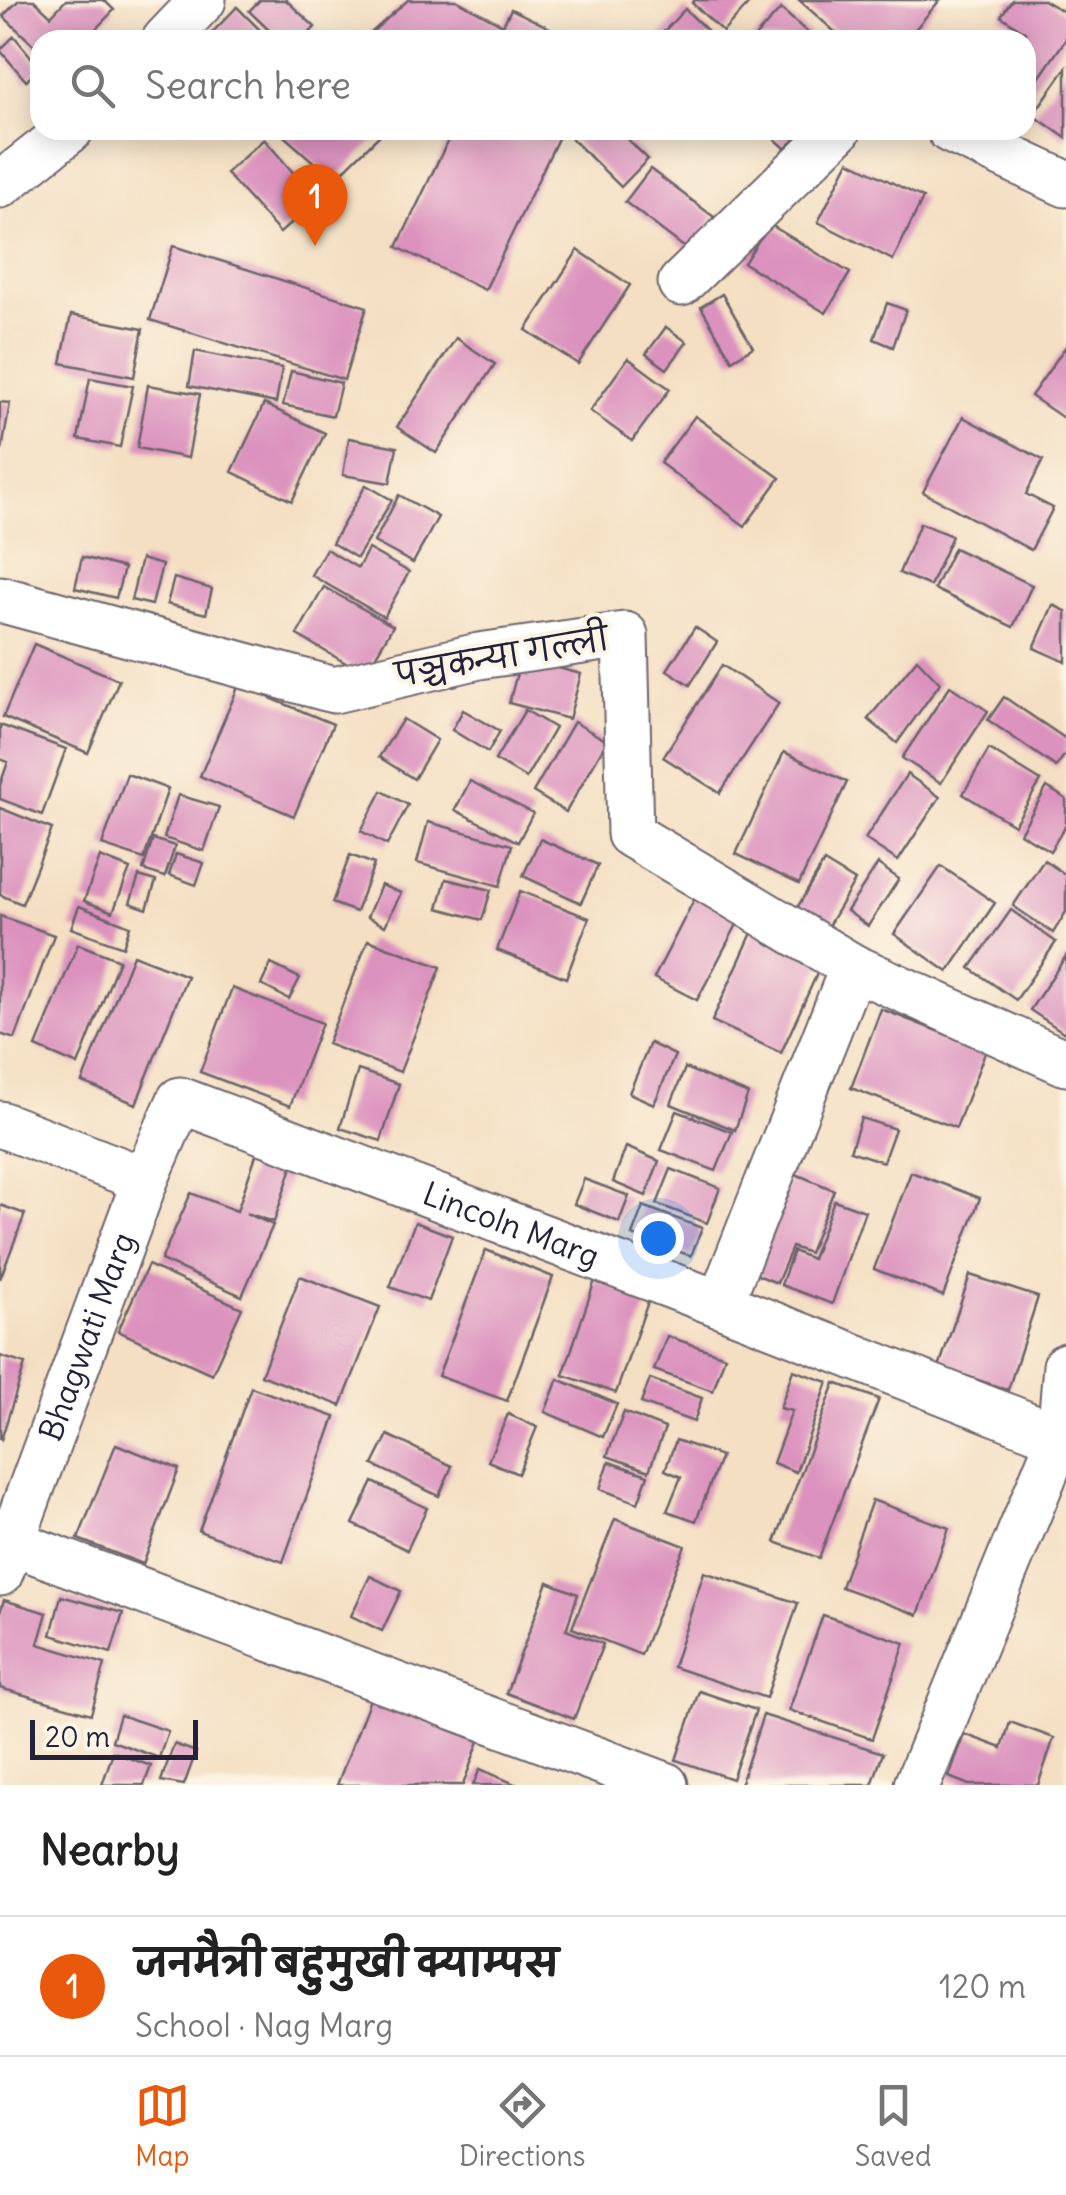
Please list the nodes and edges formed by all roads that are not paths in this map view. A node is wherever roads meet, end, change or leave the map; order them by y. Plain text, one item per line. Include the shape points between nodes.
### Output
1 (203, 0) edge
2 (174, 30) edge
3 (57, 140) edge
4 (828, 140) edge
5 (971, 140) edge
6 (1066, 184) edge
7 (0, 185) edge
8 (680, 284) dead end
9 (0, 600) edge
10 (853, 967) junction
11 (1066, 1063) edge
12 (180, 1100) joint
13 (0, 1124) edge
14 (145, 1180) junction
15 (720, 1304) junction
16 (1066, 1366) edge
17 (1063, 1438) edge
18 (4, 1551) edge
19 (666, 1785) edge
20 (918, 1785) edge

1 - 2 street
3 - 7 street
4 - 8 street
5 - 6 street
9 - 10 street, पञ्चकन्या गल्ली via 334,690 479,656 625,635 630,834
10 - 11 street, पञ्चकन्या गल्ली
10 - 15 street
12 - 14 street, Bhagwati Marg
12 - 15 street, Lincoln Marg
13 - 14 street
14 - 18 street, Bhagwati Marg
15 - 17 street, Lincoln Marg
16 - 17 street
17 - 20 street
18 - 19 street

